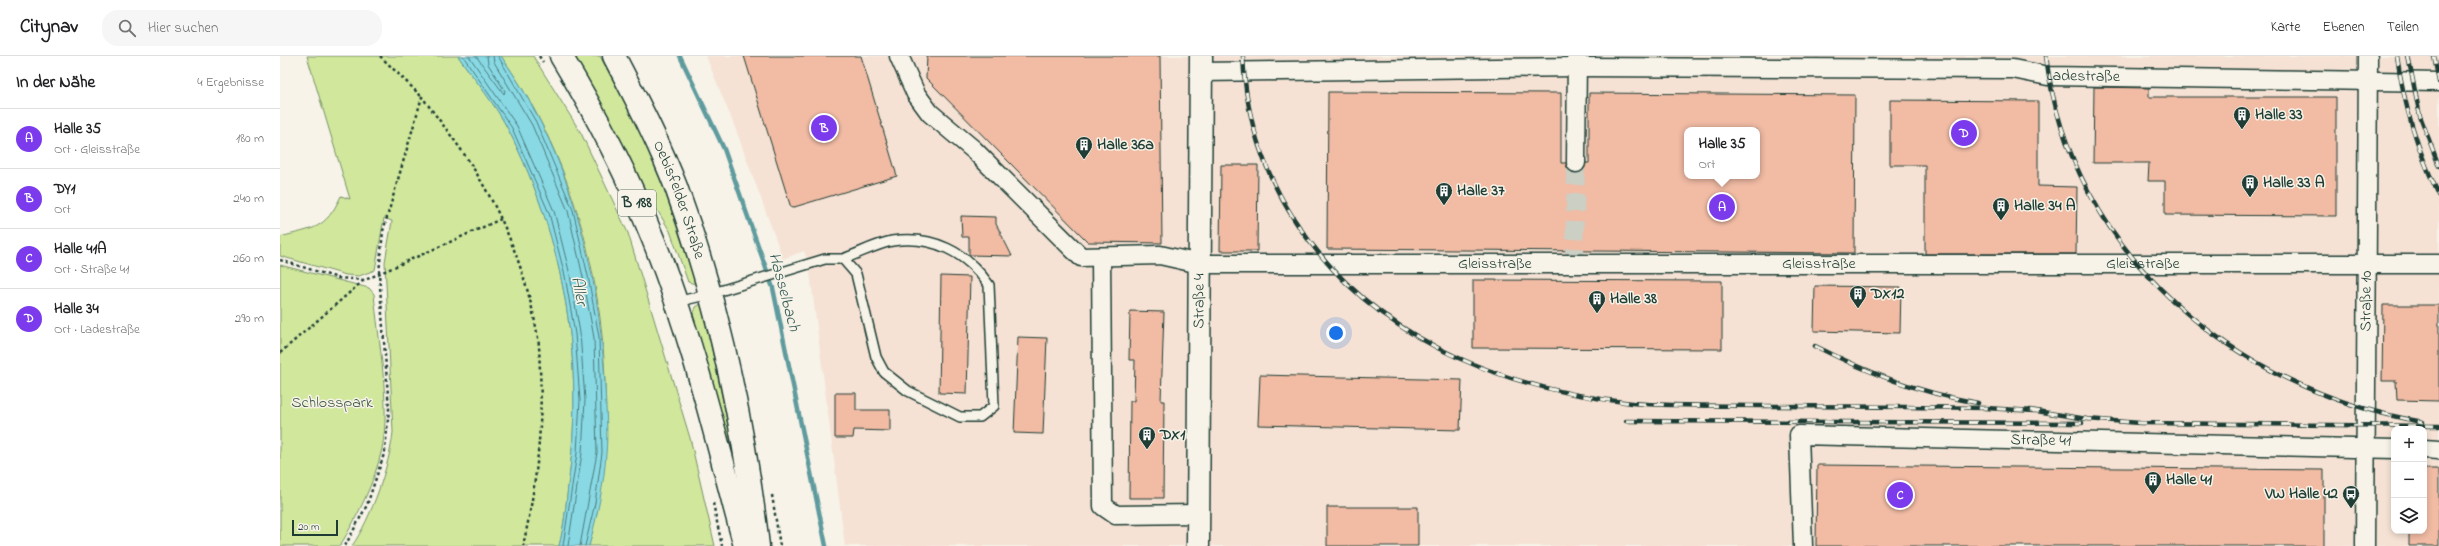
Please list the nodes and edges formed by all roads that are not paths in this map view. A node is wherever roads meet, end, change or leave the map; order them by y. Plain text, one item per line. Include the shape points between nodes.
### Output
1 (614, 56) edge
2 (899, 56) edge
3 (2368, 56) edge
4 (1577, 61) edge
5 (554, 62) edge
6 (2013, 63) edge
7 (1201, 64) edge
8 (2368, 81) junction
9 (2439, 82) edge
10 (1576, 163) tunnel mouth
11 (1100, 256) junction
12 (843, 259) junction
13 (1200, 264) junction
14 (2366, 264) junction
15 (2439, 264) edge
16 (710, 294) junction
17 (676, 302) junction
18 (2365, 448) junction
19 (2391, 449) edge
20 (2427, 449) edge
21 (2439, 450) edge
22 (1198, 514) junction
23 (745, 546) edge
24 (758, 546) edge
25 (1198, 546) edge
26 (1803, 546) edge
27 (2365, 546) edge

1 - 16 main road, Oebisfelder Straße / B 188 via 676,186
2 - 11 street, Gleisstraße via 916,94 930,113 974,150 1081,257
3 - 8 street, Straße 10
4 - 6 street, Ladestraße
4 - 7 street, Ladestraße
4 - 10 street
5 - 17 main road, B 188 via 586,97 621,165 653,239
6 - 8 street, Ladestraße via 2048,76
7 - 13 main road, Straße 4
8 - 9 street, Ladestraße
8 - 14 street, Straße 10
11 - 13 street, Gleisstraße via 1160,255
11 - 22 street via 1103,506 1116,515
12 - 12 lane via 856,274 876,358 884,372 908,391 960,418 980,417 994,406 989,285 978,270 956,251 926,242 891,241
12 - 16 lane via 825,258
13 - 14 street, Gleisstraße
13 - 22 main road, Straße 4
14 - 15 street, Gleisstraße
14 - 18 street, Straße 10
16 - 17 lane
16 - 24 main road, Oebisfelder Straße / B 188 via 751,484
17 - 23 main road, B 188
18 - 19 street, Straße 41
18 - 26 street, Straße 41 via 1799,435
18 - 27 street, Straße 10
20 - 21 street
22 - 25 main road, Straße 4

